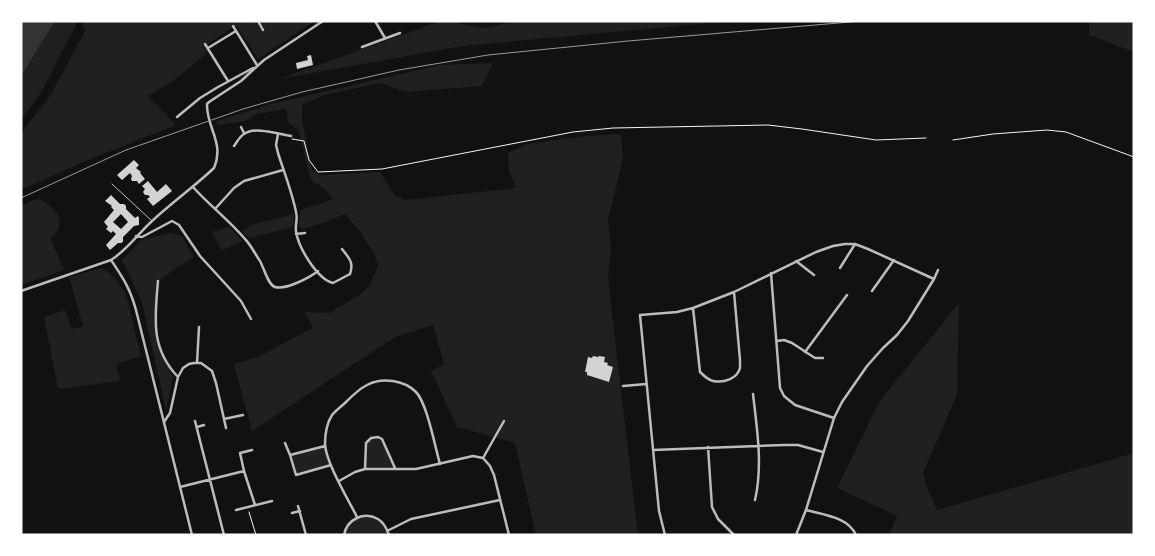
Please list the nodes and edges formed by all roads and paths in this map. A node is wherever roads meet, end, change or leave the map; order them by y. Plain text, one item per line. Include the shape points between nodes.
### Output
1 (258, 21) edge
2 (323, 21) edge
3 (376, 21) edge
4 (233, 26) dead end
5 (263, 30) dead end
6 (236, 31) junction
7 (400, 33) dead end
8 (385, 38) junction
9 (205, 44) dead end
10 (208, 48) junction
11 (362, 48) dead end
12 (256, 67) junction
13 (228, 81) junction
14 (177, 117) dead end
15 (241, 127) dead end
16 (244, 133) junction
17 (278, 134) junction
18 (291, 136) joint
19 (926, 138) dead end
20 (953, 140) dead end
21 (234, 146) dead end
22 (1134, 157) edge
23 (283, 170) junction
24 (112, 184) dead end
25 (192, 187) junction
26 (215, 209) junction
27 (152, 221) junction
28 (305, 232) dead end
29 (296, 234) junction
30 (136, 236) junction
31 (855, 244) junction
32 (342, 249) dead end
33 (111, 260) junction
34 (894, 260) junction
35 (796, 261) junction
36 (840, 268) dead end
37 (938, 270) dead end
38 (318, 271) junction
39 (771, 273) junction
40 (814, 275) dead end
41 (934, 279) junction
42 (158, 281) dead end
43 (21, 291) edge
44 (872, 291) dead end
45 (734, 292) junction
46 (847, 295) dead end
47 (693, 308) junction
48 (250, 319) dead end
49 (199, 327) dead end
50 (777, 340) junction
51 (805, 352) junction
52 (822, 358) dead end
53 (197, 363) junction
54 (178, 377) junction
55 (647, 384) junction
56 (623, 386) dead end
57 (753, 394) dead end
58 (243, 415) dead end
59 (834, 418) junction
60 (224, 419) junction
61 (195, 421) dead end
62 (504, 421) dead end
63 (164, 422) junction
64 (204, 425) dead end
65 (197, 427) junction
66 (226, 428) dead end
67 (285, 443) dead end
68 (758, 445) junction
69 (325, 446) junction
70 (708, 448) junction
71 (252, 450) dead end
72 (653, 450) junction
73 (823, 452) junction
74 (290, 455) junction
75 (483, 458) junction
76 (440, 464) junction
77 (331, 465) junction
78 (395, 468) junction
79 (366, 469) junction
80 (244, 470) junction
81 (210, 479) junction
82 (339, 480) junction
83 (180, 487) junction
84 (500, 500) junction
85 (755, 500) dead end
86 (272, 501) dead end
87 (255, 505) junction
88 (298, 506) dead end
89 (248, 507) junction
90 (236, 510) dead end
91 (806, 510) junction
92 (300, 511) junction
93 (292, 514) dead end
94 (357, 517) junction
95 (387, 531) junction
96 (192, 535) edge
97 (224, 535) edge
98 (256, 535) edge
99 (306, 535) edge
100 (344, 535) edge
101 (389, 535) edge
102 (509, 535) edge
103 (665, 535) edge
104 (734, 535) edge
105 (796, 535) edge
106 (856, 535) edge

1 - 5 street
2 - 12 street
3 - 8 street
4 - 6 street
6 - 10 street
6 - 12 street
7 - 8 street
8 - 11 street
9 - 10 street
10 - 13 street
12 - 13 street
12 - 25 street via 207,104 216,141 216,163
13 - 14 street
15 - 16 street
16 - 17 street via 261,130
16 - 21 street
17 - 18 street
17 - 23 street via 276,145
18 - 19 path via 291,139 304,141 308,160 318,172 382,169 573,132 613,128 768,125 876,140
20 - 22 path via 1047,130 1066,132
23 - 26 street via 239,184
23 - 29 street via 297,216
24 - 27 lane
25 - 26 street
25 - 27 street
26 - 38 street via 248,242 272,286 283,287
27 - 30 street
28 - 29 street
29 - 38 street via 302,250
30 - 33 street
30 - 48 street via 142,237 172,221 179,225 200,256 241,301
31 - 34 street
31 - 35 street via 833,246
31 - 36 street
32 - 38 street via 351,262 350,274 333,283
33 - 43 street
33 - 63 street via 132,294
34 - 41 street
34 - 44 street
35 - 39 street
35 - 40 street
37 - 41 street
39 - 45 street
39 - 50 street
41 - 59 street via 908,321 867,366
42 - 54 street via 157,337 163,357
45 - 47 street
45 - 47 street via 740,368 730,380 713,381 700,372
46 - 51 street
47 - 55 street via 640,316
49 - 53 street
50 - 51 street via 792,343
50 - 59 street via 780,388 784,396 795,405
51 - 52 street
53 - 54 street via 183,368
53 - 60 street via 212,371
54 - 63 street via 170,413
55 - 56 street
55 - 72 street
57 - 68 street
58 - 60 street
59 - 73 street
60 - 66 street
61 - 65 street
62 - 75 street
63 - 83 street
64 - 65 street
65 - 81 street
67 - 74 street
68 - 70 street
68 - 73 street via 798,446
68 - 85 street via 759,476
69 - 74 street
69 - 76 street via 327,427 337,410 366,385 393,381 416,392 423,402
69 - 77 street
70 - 72 street
70 - 104 street via 712,507 718,519
71 - 80 street via 240,453
72 - 103 street via 659,511
73 - 91 street
74 - 77 street via 296,475
75 - 76 street via 473,456
75 - 84 street via 494,475
76 - 78 street via 416,469
77 - 82 street
78 - 79 street
78 - 79 street via 382,439 378,437 366,443
79 - 82 street
80 - 81 street
80 - 87 street
81 - 83 street
81 - 97 street
82 - 94 street
83 - 96 street
84 - 95 street via 411,519
84 - 102 street
86 - 87 street
87 - 89 street
88 - 92 street
89 - 90 street
89 - 98 path
91 - 105 street
91 - 106 street via 840,519
92 - 93 street
92 - 99 street
94 - 95 street via 378,519
94 - 100 street via 350,522
95 - 101 street

